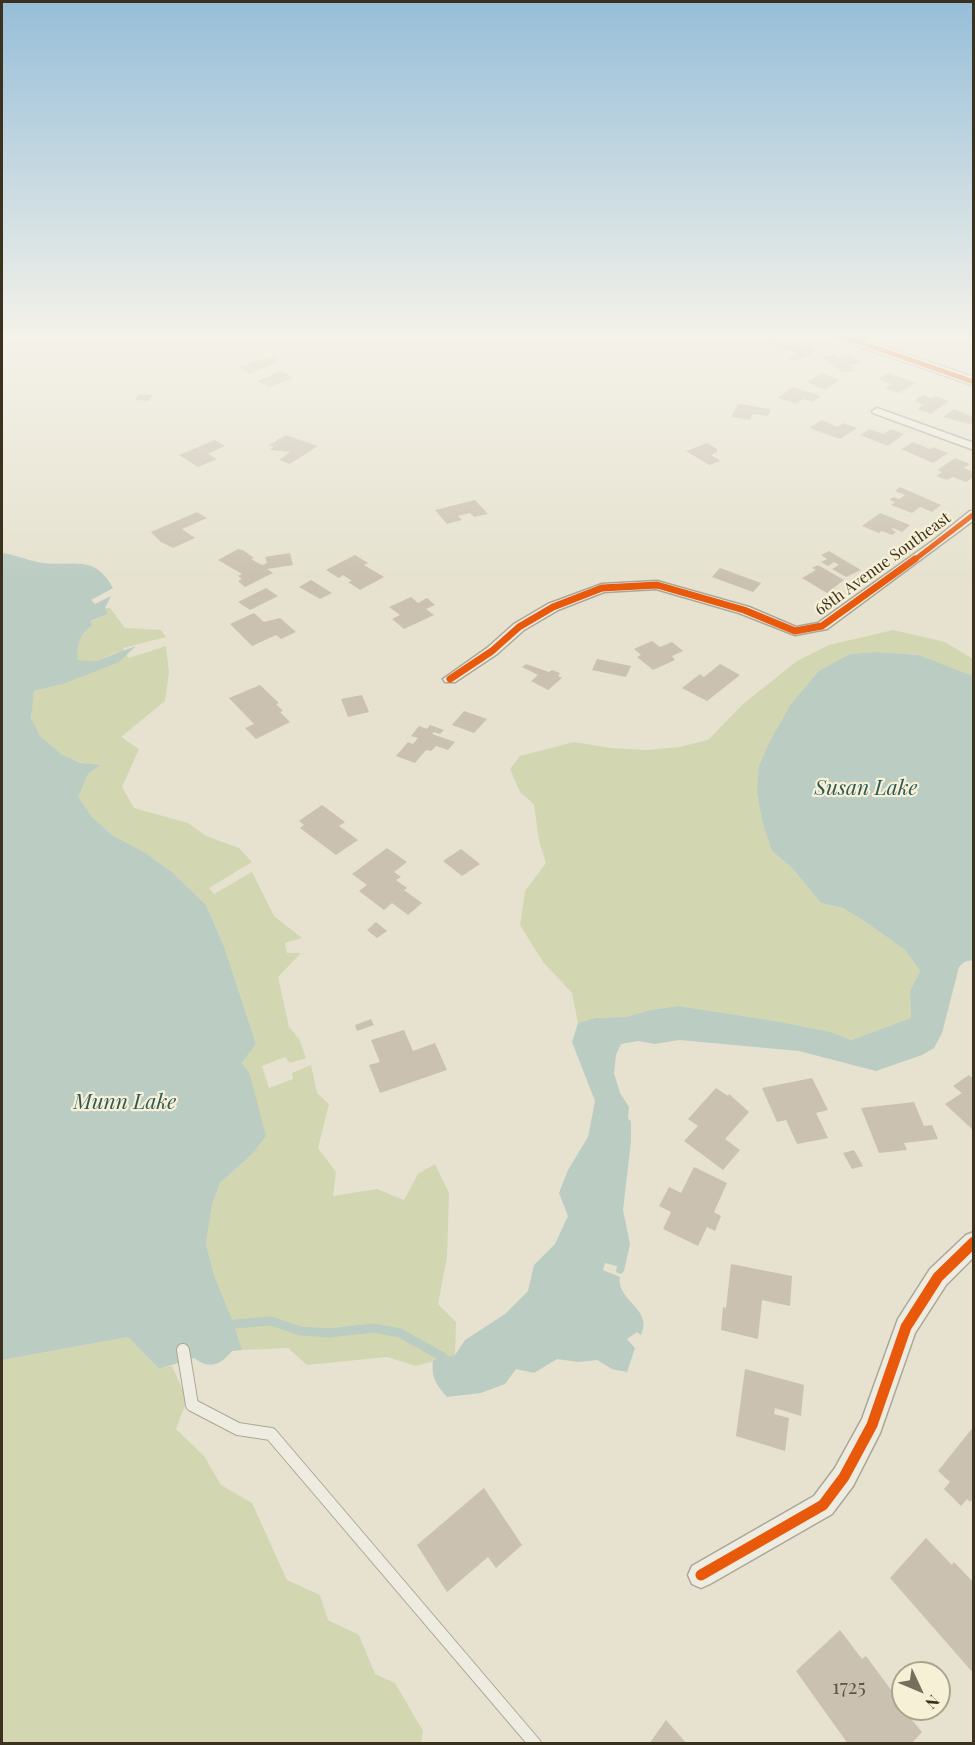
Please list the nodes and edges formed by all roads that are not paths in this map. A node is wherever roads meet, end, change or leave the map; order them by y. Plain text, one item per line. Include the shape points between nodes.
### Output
1 (892, 416) edge
2 (974, 447) edge
3 (974, 514) edge
4 (450, 679) dead end
5 (974, 1242) edge
6 (183, 1350) dead end
7 (701, 1575) dead end
8 (535, 1743) edge

1 - 2 street
3 - 4 street, 68th Avenue Southeast via 822,626 795,631 744,610 657,585 602,588 553,607 519,627
5 - 7 street via 938,1277 906,1327 872,1425 844,1477 823,1505
6 - 8 lane via 192,1405 238,1429 271,1434

